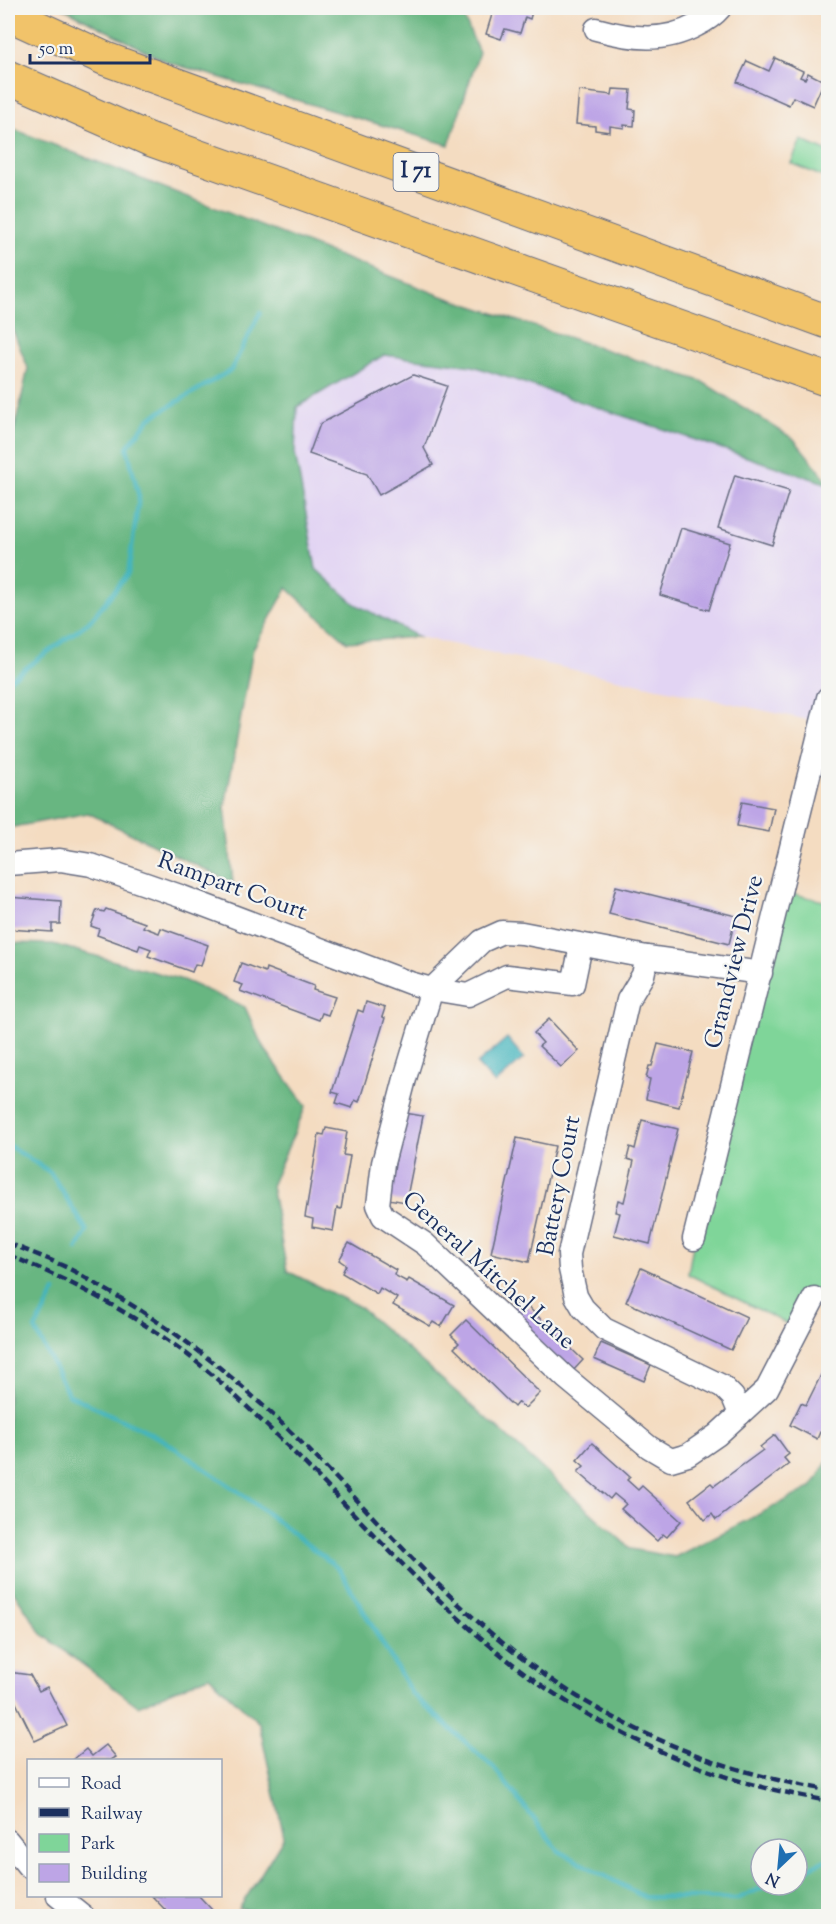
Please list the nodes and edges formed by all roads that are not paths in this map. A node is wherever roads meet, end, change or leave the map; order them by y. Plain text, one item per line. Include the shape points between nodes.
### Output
1 (720, 8) edge
2 (8, 14) edge
3 (596, 29) dead end
4 (8, 77) edge
5 (828, 322) edge
6 (828, 380) edge
7 (828, 698) edge
8 (8, 864) edge
9 (581, 946) junction
10 (647, 957) junction
11 (761, 973) junction
12 (432, 989) junction
13 (694, 1239) dead end
14 (814, 1298) dead end
15 (740, 1414) junction
16 (8, 1841) edge
17 (27, 1865) edge
18 (59, 1897) edge
19 (82, 1917) edge

1 - 3 street via 702,23 667,37 620,36
2 - 5 highway, I 71 via 117,63
4 - 6 highway, I 71 via 149,139
7 - 11 street, Grandview Drive
8 - 12 street, Rampart Court via 60,861 91,865
9 - 10 street, General Mitchel Lane
9 - 12 street, General Mitchel Lane via 502,932 482,940
9 - 12 street, Rampart Court via 573,984 507,976 468,995
10 - 11 street, General Mitchel Lane
10 - 15 street, Battery Court via 643,975 628,1000 570,1254 570,1269 576,1296 604,1329 722,1386 733,1397
11 - 13 street, Grandview Drive
12 - 15 street, General Mitchel Lane via 383,1163 378,1205 384,1216 425,1244 566,1378 671,1460 688,1455
14 - 15 street, General Mitchel Lane via 767,1389
16 - 17 street
18 - 19 street

